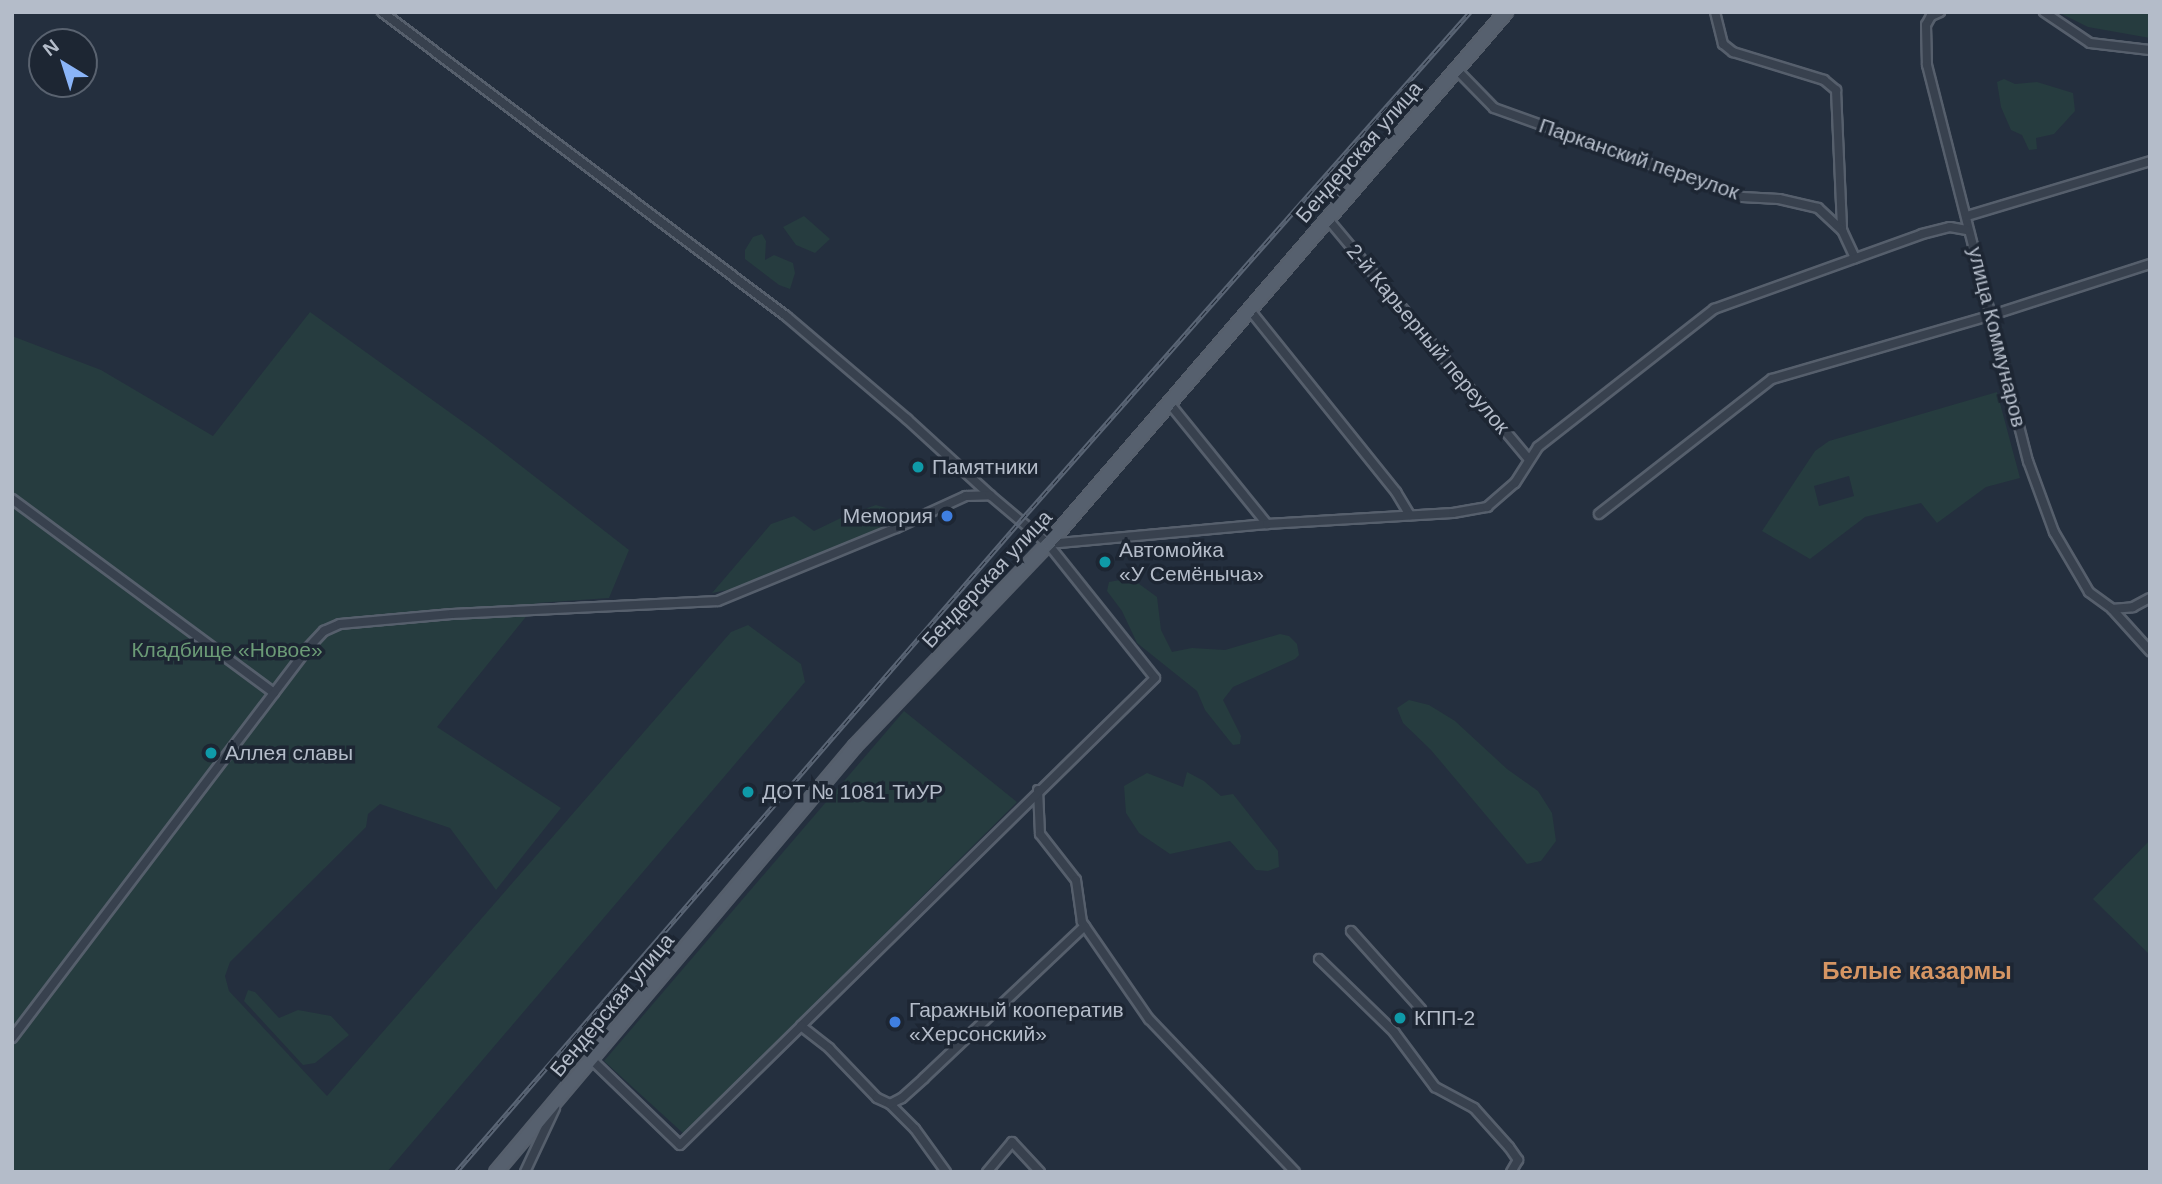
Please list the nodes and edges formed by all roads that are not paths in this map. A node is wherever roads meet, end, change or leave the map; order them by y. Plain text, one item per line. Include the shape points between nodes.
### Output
1 (382, 12) edge
2 (1506, 12) edge
3 (1715, 12) edge
4 (1940, 12) edge
5 (2044, 12) edge
6 (2150, 50) edge
7 (1456, 69) junction
8 (2150, 161) edge
9 (1967, 216) junction
10 (1327, 218) junction
11 (1842, 230) junction
12 (1967, 230) junction
13 (1855, 258) junction
14 (2150, 264) edge
15 (1249, 309) junction
16 (1992, 315) junction
17 (1168, 403) junction
18 (1529, 460) junction
19 (989, 495) junction
20 (12, 499) edge
21 (1599, 514) dead end
22 (1410, 515) junction
23 (1267, 524) junction
24 (1048, 544) junction
25 (2150, 598) edge
26 (2112, 609) junction
27 (2150, 651) edge
28 (274, 693) junction
29 (1038, 790) junction
30 (1085, 926) junction
31 (1351, 931) dead end
32 (1319, 959) dead end
33 (1421, 1009) dead end
34 (801, 1026) junction
35 (12, 1038) edge
36 (592, 1060) junction
37 (560, 1096) junction
38 (890, 1104) junction
39 (496, 1172) edge
40 (524, 1172) edge
41 (946, 1172) edge
42 (987, 1172) edge
43 (1040, 1172) edge
44 (1295, 1172) edge
45 (1511, 1172) edge

1 - 19 street via 786,316
2 - 7 main road, Бендерская улица
3 - 11 street via 1723,44 1733,52 1824,80 1836,90
4 - 9 street, улица Коммунаров via 1926,25 1927,65
5 - 6 street via 2090,43
7 - 10 main road, Бендерская улица
7 - 11 street, Парканский переулок via 1494,108 1742,197 1818,208
8 - 9 street
9 - 12 street, улица Коммунаров
10 - 15 main road, Бендерская улица
10 - 18 street, 2-й Карьерный переулок
11 - 13 street, Парканский переулок
12 - 13 street via 1950,227
12 - 16 street, улица Коммунаров
13 - 18 street via 1714,310 1538,447
14 - 16 street
15 - 17 main road, Бендерская улица
15 - 22 street
16 - 21 street via 1772,379
16 - 26 street, улица Коммунаров via 2028,461 2054,532 2089,592
17 - 23 street
17 - 24 main road, Бендерская улица
18 - 22 street via 1504,496 1487,507
19 - 24 street
19 - 28 street via 966,496 718,601 340,624 314,640
20 - 28 street
22 - 23 street
23 - 24 street
24 - 29 street via 1155,678
24 - 36 main road, Бендерская улица via 855,746
25 - 26 street via 2133,607
26 - 27 street, улица Коммунаров
28 - 35 street
29 - 30 street via 1040,834 1076,880
29 - 34 street
30 - 38 street
30 - 44 street via 1149,1018
31 - 33 street
32 - 45 street via 1394,1032 1435,1087 1474,1108 1518,1160
34 - 36 street via 680,1145
34 - 38 street via 877,1098
36 - 37 main road, Бендерская улица
37 - 39 main road, Бендерская улица
37 - 40 street
38 - 41 street
42 - 43 street via 1012,1142

